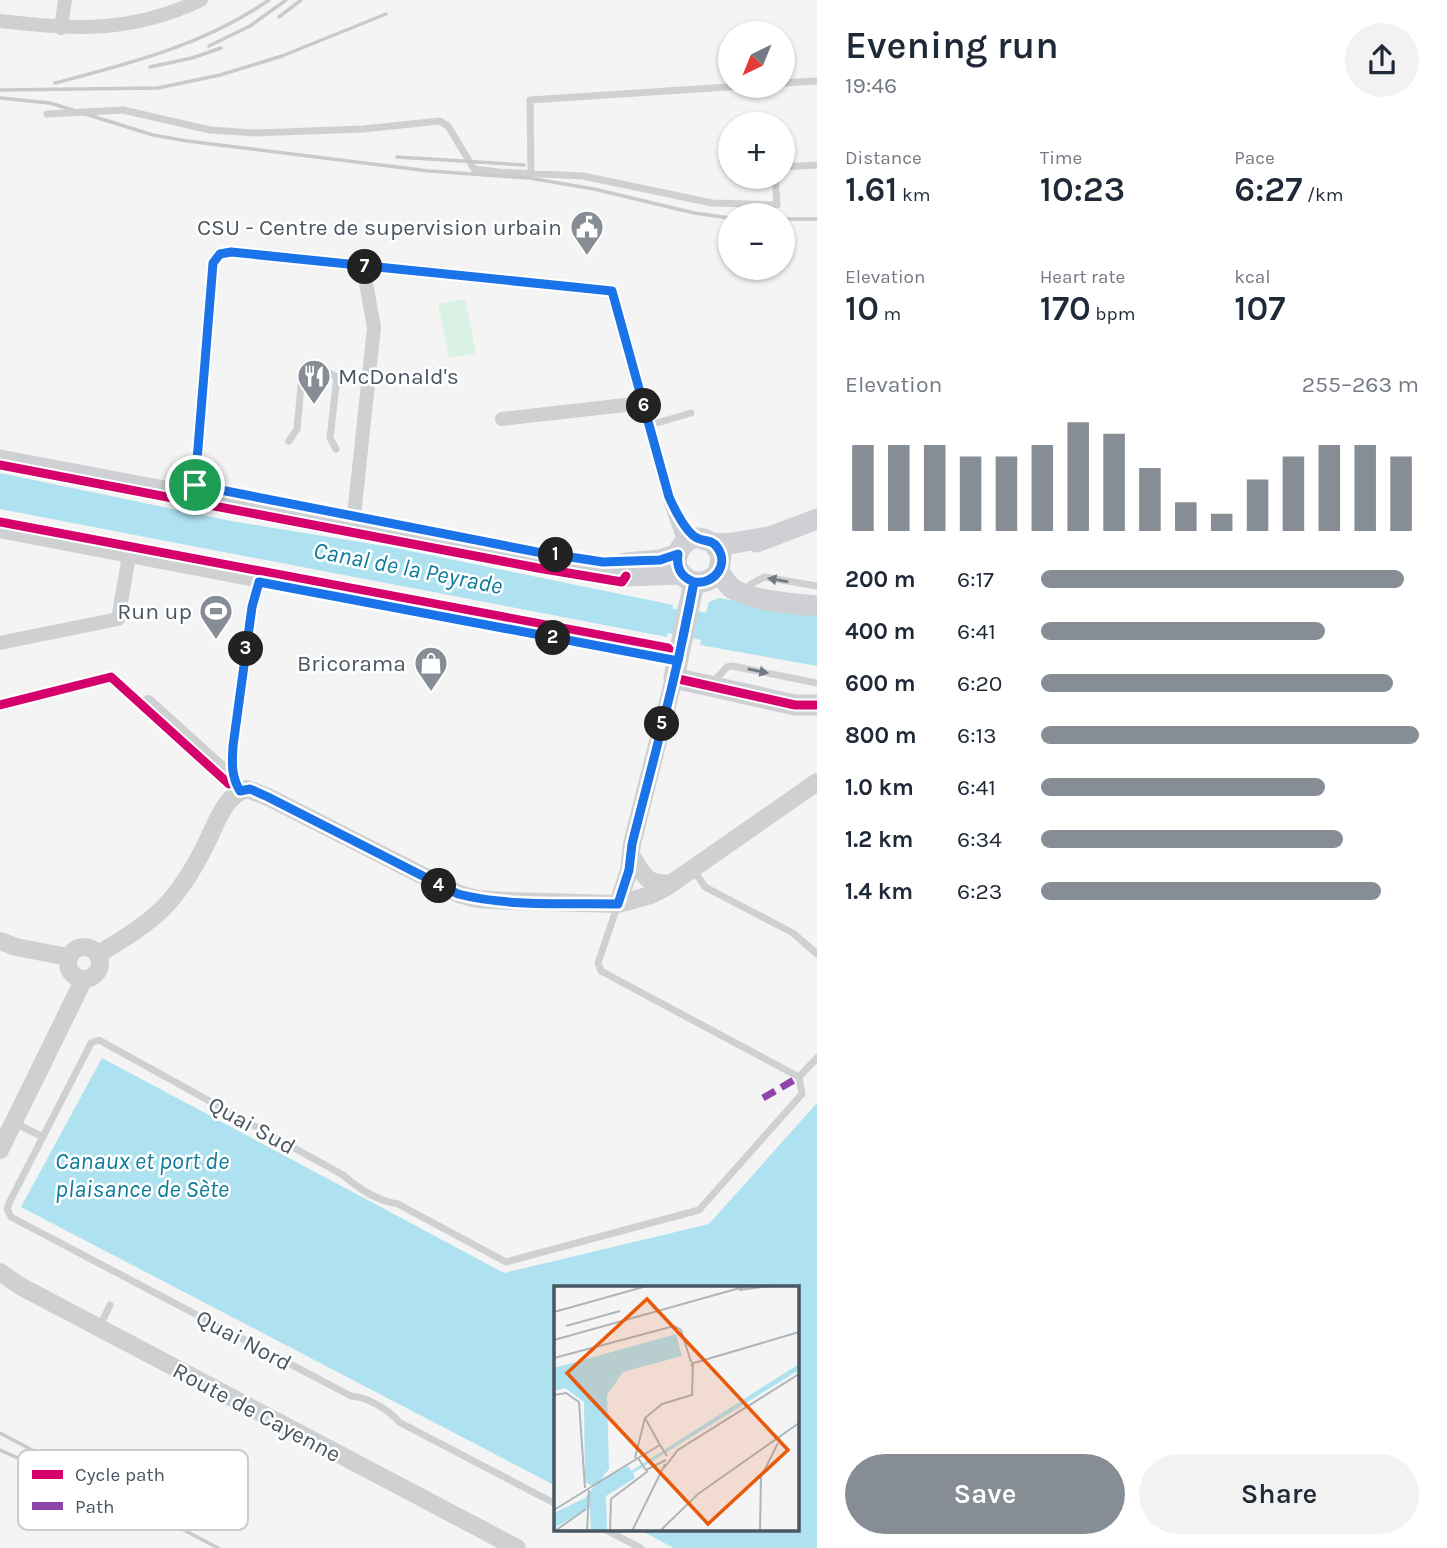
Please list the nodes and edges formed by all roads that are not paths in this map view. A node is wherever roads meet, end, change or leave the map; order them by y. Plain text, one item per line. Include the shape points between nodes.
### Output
1 (65, 0) edge
2 (201, 0) edge
3 (0, 21) edge
4 (61, 28) junction
5 (817, 81) edge
6 (795, 82) edge
7 (718, 88) edge
8 (47, 114) dead end
9 (817, 165) edge
10 (795, 166) edge
11 (531, 174) junction
12 (776, 189) edge
13 (363, 267) junction
14 (643, 403) junction
15 (691, 413) dead end
16 (502, 419) dead end
17 (649, 425) junction
18 (289, 441) dead end
19 (0, 449) edge
20 (336, 449) dead end
21 (0, 460) edge
22 (195, 485) junction
23 (354, 516) junction
24 (817, 519) edge
25 (0, 531) edge
26 (129, 556) junction
27 (699, 558) junction
28 (259, 582) junction
29 (817, 586) edge
30 (743, 593) junction
31 (817, 606) edge
32 (0, 643) edge
33 (678, 661) junction
34 (817, 683) edge
35 (708, 688) junction
36 (148, 702) dead end
37 (817, 705) edge
38 (232, 768) junction
39 (817, 782) edge
40 (240, 791) junction
41 (631, 855) junction
42 (692, 868) junction
43 (673, 883) junction
44 (618, 904) junction
45 (0, 941) edge
46 (98, 954) junction
47 (817, 954) edge
48 (68, 957) junction
49 (84, 979) junction
50 (817, 1058) edge
51 (799, 1077) junction
52 (13, 1122) junction
53 (43, 1137) junction
54 (0, 1150) edge
55 (0, 1272) edge
56 (110, 1305) dead end
57 (99, 1328) junction
58 (554, 1503) edge
59 (606, 1530) edge
60 (517, 1548) edge
61 (641, 1548) edge

1 - 4 street
2 - 4 street via 132,23
3 - 4 street
5 - 6 lane
7 - 11 lane via 530,100
8 - 11 lane, bridge via 123,110 210,130 255,133 440,121 471,167
9 - 10 lane
11 - 12 lane via 614,180 712,203 777,205
13 - 14 street via 612,291
13 - 22 street via 231,252 215,259
13 - 23 street via 374,327
14 - 16 street
14 - 17 street
15 - 17 lane
17 - 27 street via 669,497
18 - 20 lane via 297,429 302,374 309,370 331,373 337,377 330,438
19 - 22 main road
21 - 27 main road via 588,572 626,576
22 - 23 main road
23 - 27 main road via 603,562
24 - 27 main road
25 - 26 street
26 - 28 street
26 - 32 street via 118,619
27 - 30 main road
27 - 33 main road
28 - 33 street
28 - 38 street
29 -> 30 lane via 764,577
30 - 31 main road
33 - 35 main road
33 - 41 street
35 -> 34 lane via 733,666
35 - 37 main road
36 - 38 street via 222,769
38 - 40 street
39 - 42 street
40 - 44 street via 250,789 268,797 458,894 477,899
40 - 46 street via 222,811 175,897 157,915
41 - 43 street via 649,881
41 - 44 street
42 - 43 street
42 - 47 lane via 705,887 793,933
43 - 44 street
44 - 51 lane via 597,963 601,971
45 - 48 street
46 - 48 street via 82,946
46 - 49 street via 96,974
48 - 49 street via 69,970
49 - 52 street
50 - 51 lane
51 - 53 lane, Quai Sud via 802,1094 699,1210 506,1262 355,1185 99,1040 91,1043
52 - 53 lane
52 - 54 street
53 - 58 lane, Quai Nord via 10,1201 10,1217 338,1390 392,1413 399,1422
55 - 57 street, Route de Cayenne
56 - 57 lane
57 - 60 street, Route de Cayenne
59 - 61 lane

